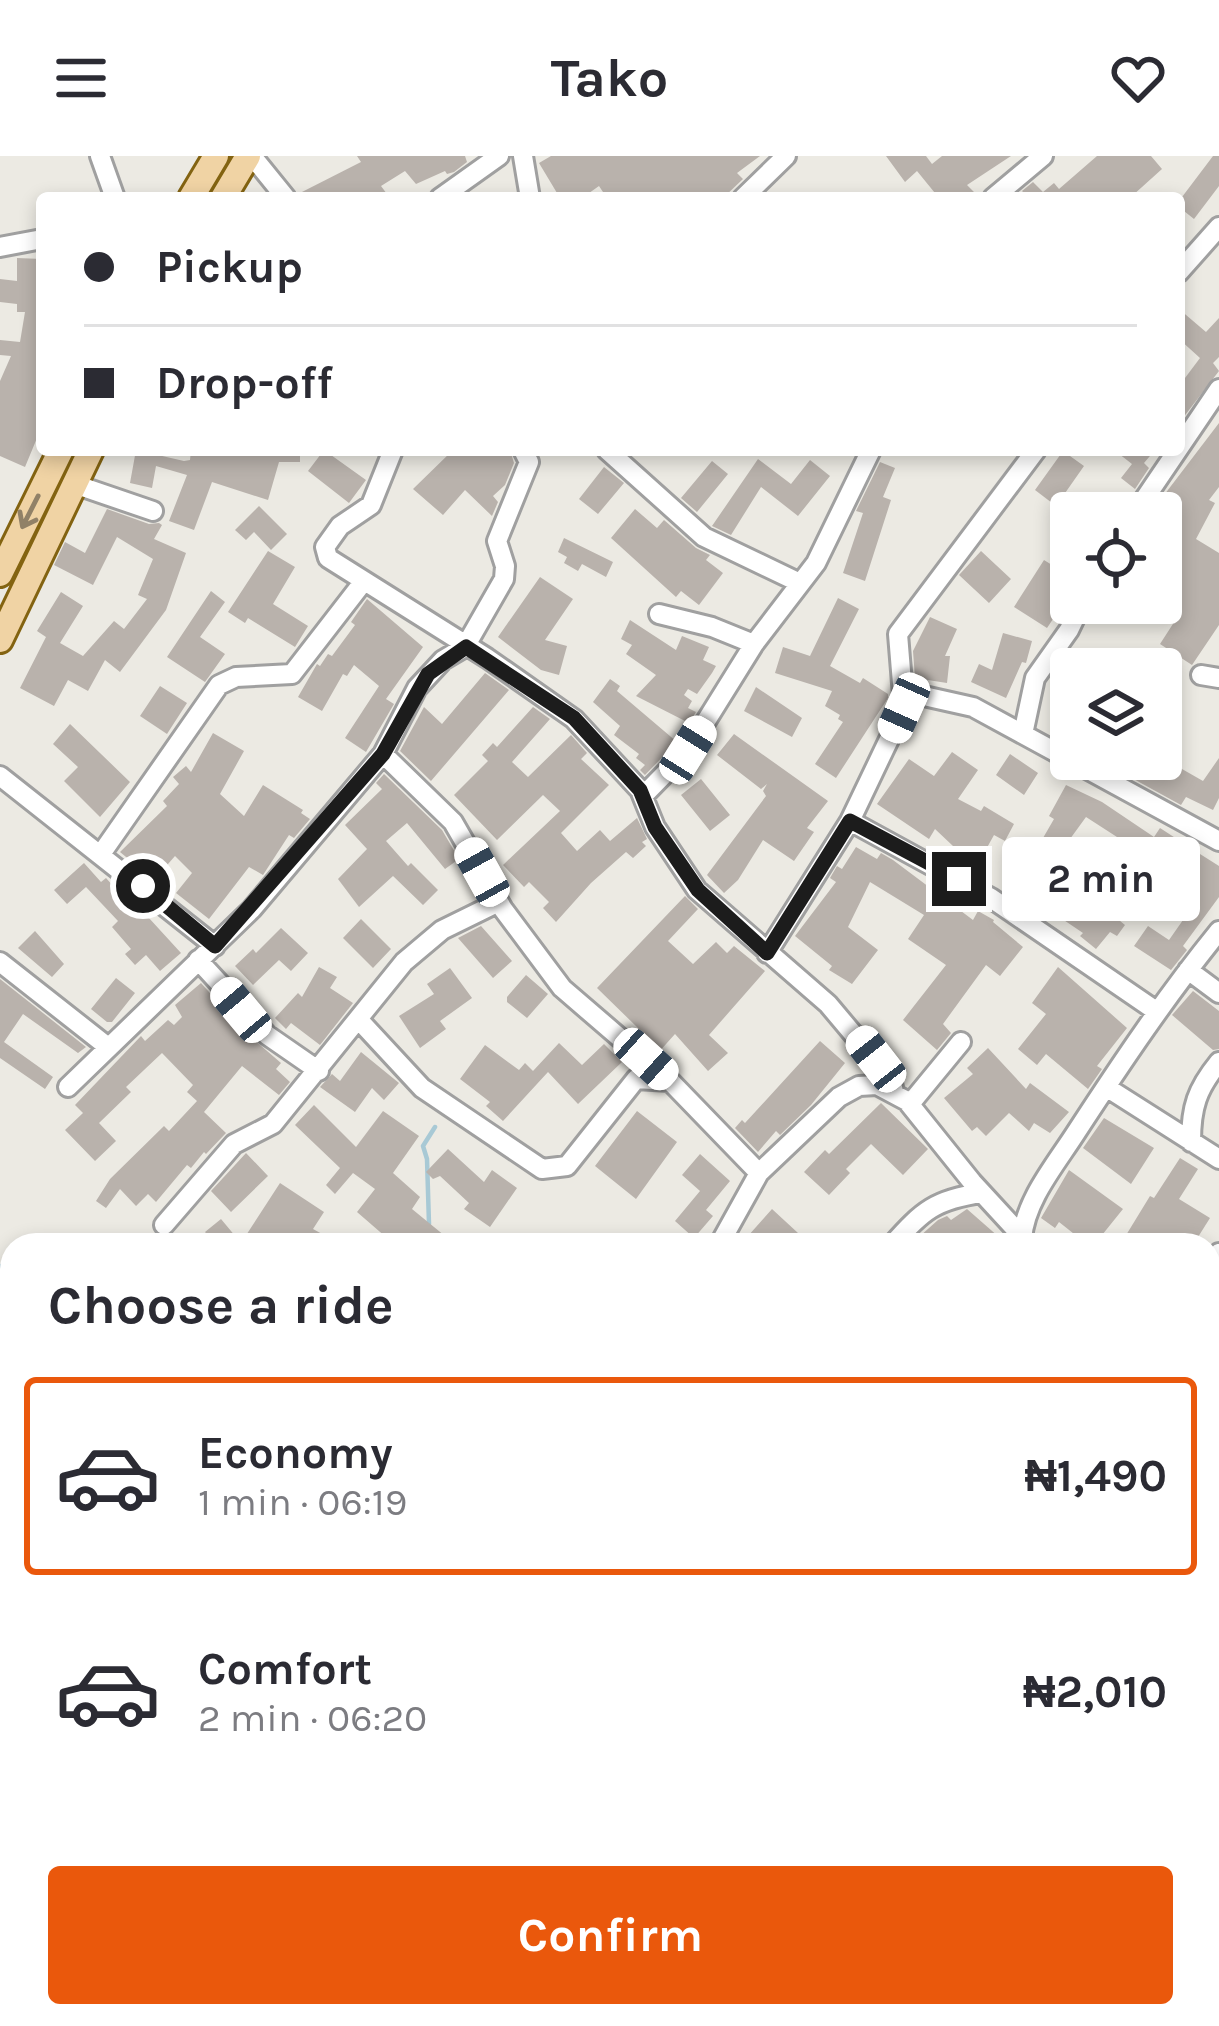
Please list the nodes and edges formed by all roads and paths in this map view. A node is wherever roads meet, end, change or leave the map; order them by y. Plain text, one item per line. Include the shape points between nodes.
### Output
1 (100, 156) edge
2 (216, 156) edge
3 (250, 156) edge
4 (499, 156) edge
5 (523, 156) edge
6 (786, 156) edge
7 (1043, 156) edge
8 (113, 192) edge
9 (195, 192) edge
10 (227, 192) edge
11 (281, 192) edge
12 (448, 192) edge
13 (529, 192) edge
14 (748, 192) edge
15 (1000, 192) edge
16 (1219, 227) edge
17 (36, 240) edge
18 (0, 247) edge
19 (1185, 265) edge
20 (1219, 389) edge
21 (1185, 439) edge
22 (58, 456) edge
23 (88, 456) edge
24 (391, 456) edge
25 (527, 456) edge
26 (614, 456) edge
27 (868, 456) edge
28 (1032, 456) edge
29 (1174, 456) edge
30 (74, 484) junction
31 (1149, 492) edge
32 (153, 512) dead end
33 (2, 570) edge
34 (29, 578) junction
35 (364, 581) junction
36 (800, 583) junction
37 (659, 614) dead end
38 (1072, 624) edge
39 (0, 640) edge
40 (754, 644) junction
41 (466, 647) junction
42 (906, 692) junction
43 (1023, 734) junction
44 (383, 754) junction
45 (0, 776) edge
46 (643, 796) junction
47 (850, 821) junction
48 (1219, 841) edge
49 (101, 854) junction
50 (499, 902) junction
51 (1219, 931) edge
52 (215, 946) junction
53 (767, 953) junction
54 (198, 960) junction
55 (0, 962) edge
56 (1188, 970) junction
57 (1219, 993) edge
58 (1156, 1011) junction
59 (358, 1019) junction
60 (961, 1042) dead end
61 (108, 1048) junction
62 (1219, 1062) edge
63 (878, 1064) junction
64 (319, 1071) junction
65 (670, 1081) junction
66 (864, 1085) junction
67 (68, 1087) dead end
68 (1106, 1087) junction
69 (902, 1098) junction
70 (1191, 1142) junction
71 (1219, 1160) edge
72 (759, 1173) junction
73 (982, 1193) junction
74 (1016, 1220) junction
75 (164, 1226) dead end
76 (725, 1233) edge
77 (903, 1233) edge
78 (1022, 1233) edge

1 - 8 street
2 - 9 main road
3 - 10 main road
3 - 11 street
4 - 12 street
5 - 13 street
6 - 14 street
7 - 15 street
16 - 19 street
17 - 18 street
20 - 21 street
22 -> 33 main road
23 - 30 main road
24 - 35 street via 371,505 326,547 328,558
25 - 41 street via 496,541 504,578
26 - 36 street via 704,537
27 - 36 street
28 - 42 street via 898,634
29 - 31 street
30 - 32 street
30 - 34 main road
33 - 34 main road
34 - 39 main road
35 - 41 street
35 - 49 street via 292,674 219,685
36 - 40 street
37 - 40 street
38 - 43 street via 1035,678
40 - 46 street via 688,750
41 - 44 street via 428,674
41 - 46 street via 574,718
42 - 43 street via 973,707
42 - 47 street
43 - 48 street
44 - 50 street via 453,822
44 - 52 street
45 - 49 street
46 - 53 street via 698,890
47 - 53 street
47 - 58 street via 991,898
49 - 52 street
50 - 59 street via 427,942
50 - 65 street via 562,988
51 - 56 street
52 - 54 street
53 - 63 street via 828,1004
54 - 61 street
54 - 64 street via 267,1035
55 - 61 street
56 - 57 street
56 - 58 street
58 - 68 street
59 - 64 street
59 - 65 street via 422,1088 542,1169 567,1166 636,1079
60 - 69 street
61 - 67 street
62 - 70 street via 1191,1107
63 - 66 street
63 - 69 street
64 - 75 street via 273,1124 234,1144
65 - 72 street
66 - 69 street
66 - 72 street via 839,1097
68 - 70 street
68 - 74 street
69 - 73 street
70 - 71 street
72 - 76 street
73 - 74 street
73 - 77 street via 946,1197
74 - 78 street

